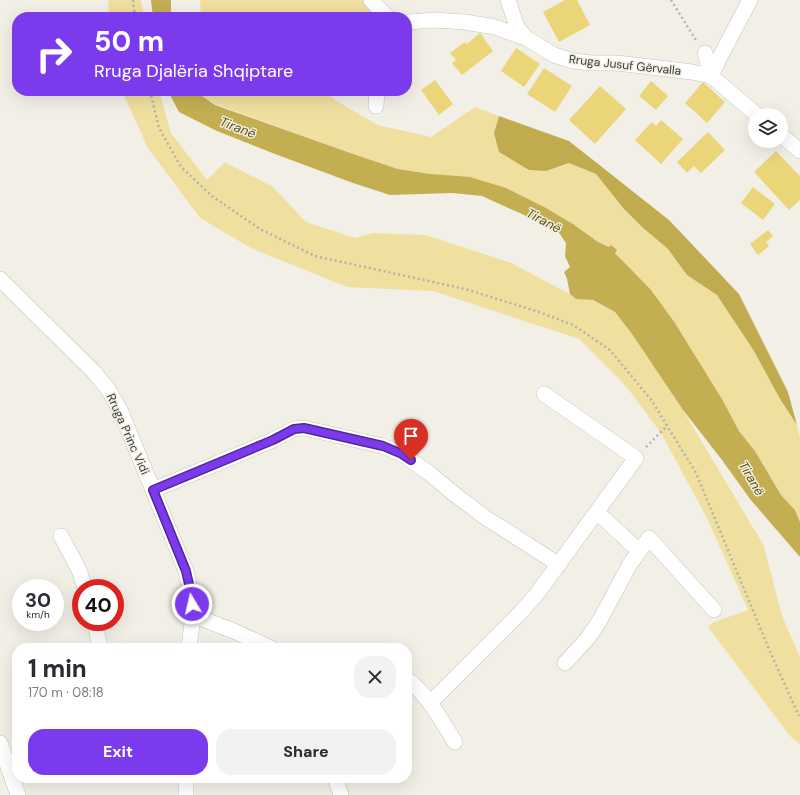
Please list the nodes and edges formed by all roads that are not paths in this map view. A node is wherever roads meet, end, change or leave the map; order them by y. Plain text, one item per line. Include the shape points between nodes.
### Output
1 (371, 0) edge
2 (750, 0) edge
3 (510, 7) edge
4 (382, 12) edge
5 (412, 22) edge
6 (495, 27) junction
7 (526, 38) junction
8 (705, 53) road end
9 (711, 76) junction
10 (749, 108) edge
11 (788, 141) edge
12 (800, 151) edge
13 (0, 279) edge
14 (544, 394) dead end
15 (153, 490) junction
16 (597, 512) junction
17 (61, 536) dead end
18 (639, 552) junction
19 (559, 565) junction
20 (82, 579) edge
21 (714, 610) dead end
22 (193, 615) junction
23 (97, 631) edge
24 (99, 643) edge
25 (190, 643) edge
26 (260, 643) edge
27 (565, 663) dead end
28 (412, 683) edge
29 (430, 704) junction
30 (455, 742) dead end
31 (0, 743) edge
32 (12, 778) edge
33 (14, 783) edge
34 (186, 783) edge
35 (337, 783) edge
36 (18, 795) edge
37 (186, 795) edge
38 (341, 795) edge

1 - 4 street
2 - 9 street
3 - 6 street via 509,22
3 - 7 street, Rruga Jusuf Gërvalla via 517,27
5 - 6 street via 434,20
6 - 7 street
7 - 9 street, Rruga Jusuf Gërvalla via 554,55 573,61 617,63
8 - 9 street
9 - 10 street, Rruga Jusuf Gërvalla
11 - 12 street
13 - 15 street, Rruga Princ Vidi via 108,389 121,412
14 - 16 street via 636,458
15 - 19 street via 294,429 304,428 383,446 402,454 486,518
15 - 22 street, Rruga Princ Vidi via 186,571
16 - 18 street
16 - 19 street
17 - 20 street
18 - 21 street via 649,538
18 - 27 street via 600,620 588,638
19 - 29 street via 520,613
22 - 25 street, Rruga Princ Vidi
22 - 26 street
23 - 24 street
28 - 29 street
29 - 30 street
31 - 32 street
33 - 36 street
34 - 37 street
35 - 38 street

